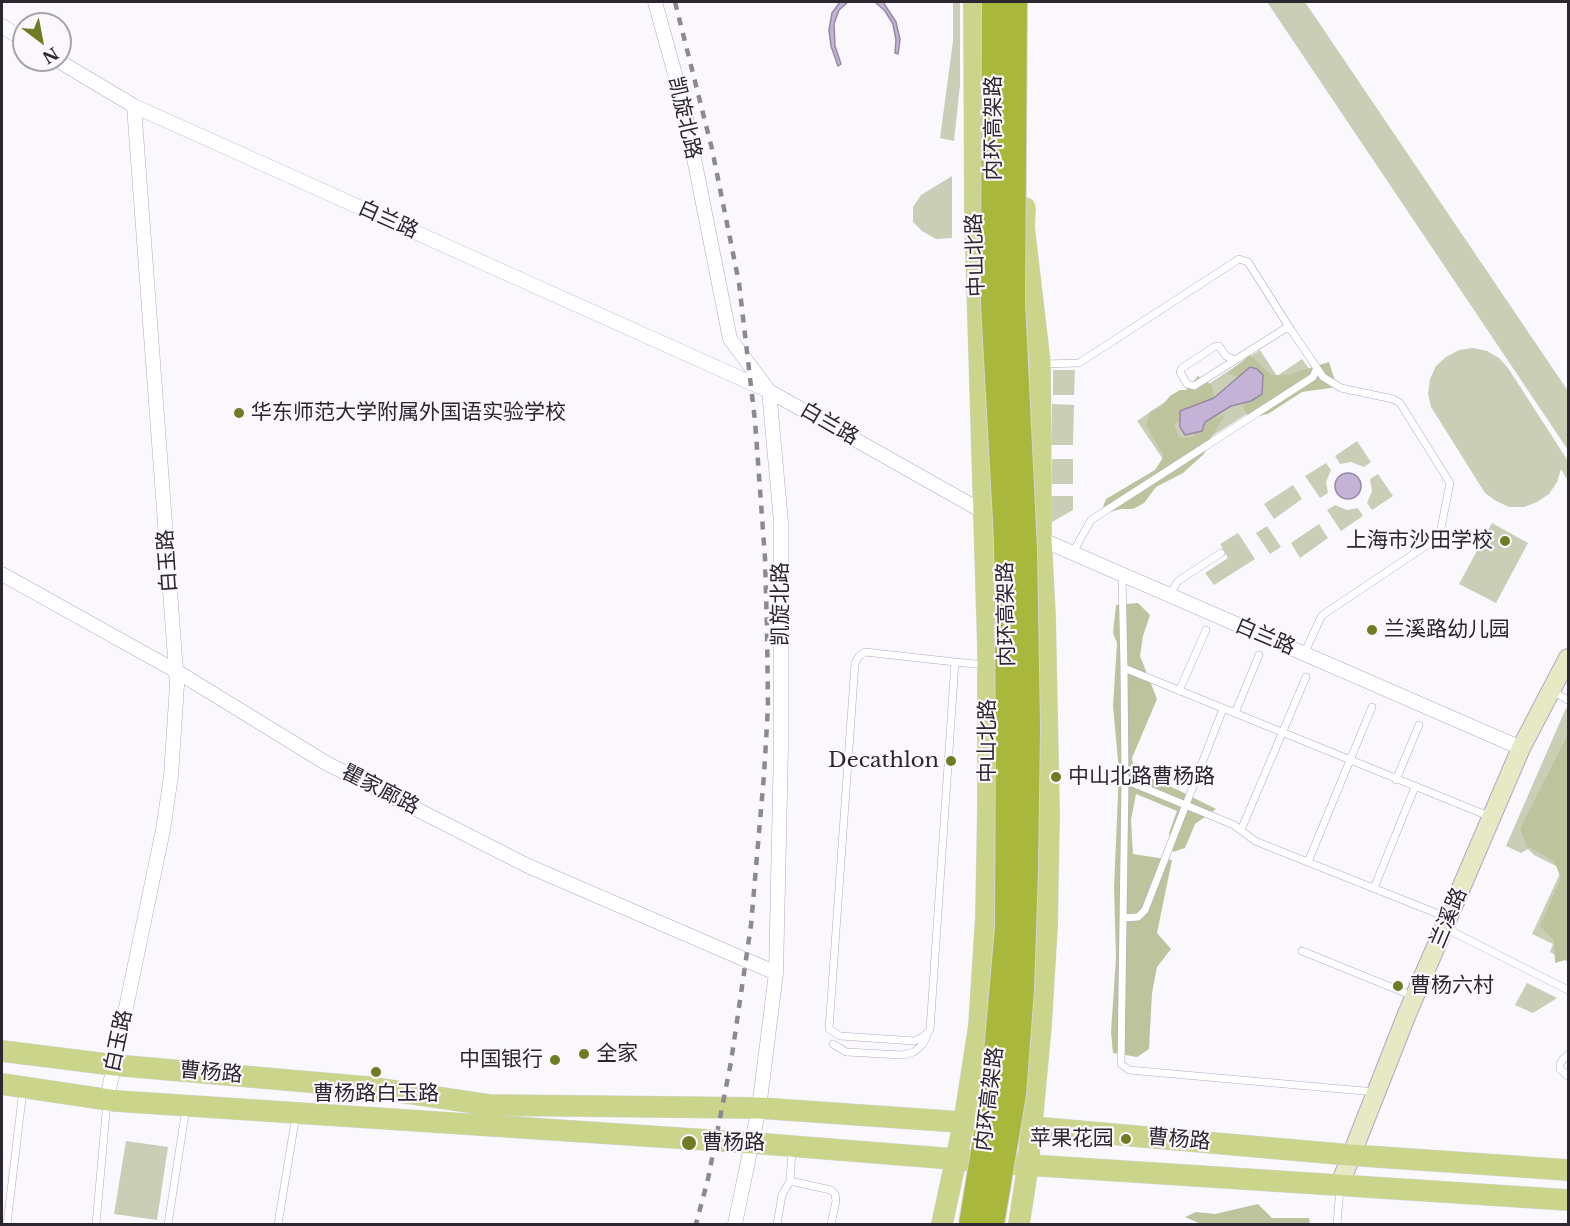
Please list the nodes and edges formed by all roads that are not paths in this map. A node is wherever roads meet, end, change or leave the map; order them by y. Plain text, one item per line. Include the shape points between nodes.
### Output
1 (654, 2) edge
2 (974, 2) edge
3 (994, 2) edge
4 (1015, 2) edge
5 (1027, 2) edge
6 (72, 69) edge
7 (134, 106) junction
8 (1285, 320) junction
9 (1282, 330) junction
10 (1291, 330) junction
11 (1235, 360) junction
12 (1040, 364) junction
13 (1317, 368) junction
14 (1313, 377) junction
15 (1323, 377) junction
16 (769, 390) junction
17 (984, 512) junction
18 (1041, 539) junction
19 (1221, 553) dead end
20 (1072, 554) junction
21 (2, 574) edge
22 (1122, 575) junction
23 (1169, 596) junction
24 (1206, 630) dead end
25 (1304, 654) junction
26 (1259, 655) dead end
27 (1569, 658) edge
28 (955, 662) junction
29 (988, 666) junction
30 (1124, 668) junction
31 (176, 671) junction
32 (1306, 676) dead end
33 (1179, 691) junction
34 (1551, 691) junction
35 (1569, 700) edge
36 (1372, 707) dead end
37 (1223, 709) junction
38 (1234, 713) junction
39 (1419, 725) dead end
40 (1282, 733) junction
41 (1521, 748) junction
42 (1350, 760) junction
43 (1125, 780) junction
44 (1396, 780) junction
45 (1415, 787) junction
46 (1185, 805) junction
47 (1491, 818) junction
48 (1241, 830) junction
49 (1308, 862) junction
50 (1374, 888) junction
51 (1123, 918) junction
52 (1447, 923) junction
53 (1302, 951) dead end
54 (776, 973) junction
55 (1566, 988) edge
56 (1415, 997) junction
57 (930, 1030) junction
58 (833, 1044) dead end
59 (2, 1051) edge
60 (1569, 1055) edge
61 (114, 1065) junction
62 (1569, 1076) edge
63 (2, 1084) edge
64 (23, 1088) junction
65 (1376, 1092) junction
66 (107, 1099) junction
67 (187, 1105) junction
68 (759, 1108) junction
69 (296, 1113) junction
70 (964, 1122) junction
71 (1032, 1127) junction
72 (753, 1143) junction
73 (793, 1146) junction
74 (1350, 1155) junction
75 (957, 1159) junction
76 (1028, 1165) junction
77 (1569, 1170) edge
78 (790, 1181) junction
79 (1340, 1184) junction
80 (1569, 1200) edge
81 (7, 1224) edge
82 (96, 1224) edge
83 (168, 1224) edge
84 (278, 1224) edge
85 (735, 1224) edge
86 (777, 1224) edge
87 (831, 1224) edge
88 (942, 1224) edge
89 (970, 1224) edge
90 (992, 1224) edge
91 (1019, 1224) edge
92 (1337, 1224) edge

1 - 16 street, 凯旋北路 via 683,103 730,339
2 - 17 main road, 中山北路 via 975,215
3 - 89 highway, 内环高架路, bridge via 993,303 1006,539 1006,928 992,1097
4 - 90 highway, 内环高架路, bridge via 1013,303 1026,561 1026,870 1023,989 1014,1094
5 - 12 main road via 1024,227
6 - 7 street
7 - 16 street, 白兰路
7 - 31 street, 白玉路
8 - 9 lane
8 - 10 lane
8 - 12 lane via 1248,262 1239,259 1079,363
9 - 10 lane
9 - 11 lane
10 - 13 lane
11 - 11 lane via 1194,386 1187,384 1180,372 1214,346
12 - 18 main road
13 - 14 lane
13 - 15 lane
14 - 15 lane
14 - 20 lane via 1091,519
15 - 25 lane via 1341,388 1400,403 1450,483 1436,539 1324,614
16 - 17 street, 白兰路
16 - 54 street, 凯旋北路 via 781,522
17 - 18 street, 白兰路
17 - 29 main road, 中山北路
18 - 20 street, 白兰路
18 - 71 main road via 1049,813 1047,926
19 - 23 lane via 1178,581
20 - 22 street, 白兰路
21 - 31 street, 瞿家廊路
22 - 23 street, 白兰路
22 - 30 lane
23 - 25 street, 白兰路
24 - 33 lane
25 - 41 street, 白兰路
26 - 38 lane
27 - 34 street, 兰溪路
28 - 29 lane
28 - 57 lane
28 - 57 lane via 865,652 855,663 829,1029 840,1036 915,1041
29 - 70 main road, 中山北路 via 986,917 979,1026
30 - 33 lane
30 - 43 lane
31 - 54 street, 瞿家廊路 via 326,763 526,865
31 - 61 street, 白玉路 via 173,753 163,830
32 - 40 lane
33 - 37 lane
34 - 35 lane
34 - 41 street, 兰溪路
36 - 42 lane
37 - 38 lane
37 - 46 lane
38 - 40 lane
39 - 44 lane
40 - 42 lane
40 - 48 lane
41 - 47 street, 兰溪路
42 - 44 lane
42 - 49 lane
43 - 46 lane
43 - 51 lane
44 - 45 lane
45 - 47 lane
45 - 50 lane
46 - 48 lane
46 - 51 lane via 1145,910 1138,917
47 - 52 street, 兰溪路
48 - 49 lane via 1255,841
49 - 50 lane
50 - 52 lane
51 - 65 lane via 1121,1064 1129,1070
52 - 55 lane
52 - 56 street, 兰溪路
53 - 56 lane
54 - 68 street, 凯旋北路
56 - 65 street, 兰溪路
57 - 58 lane via 923,1044 903,1055 846,1052
59 - 61 main road, 曹杨路
60 - 62 lane via 1560,1064 1560,1070
61 - 66 street, 白玉路
61 - 68 main road, 曹杨路 via 367,1087 489,1104
63 - 64 main road, 曹杨路
64 - 66 main road, 曹杨路
64 - 81 lane
65 - 74 street, 兰溪路
66 - 67 main road, 曹杨路
66 - 82 lane
67 - 69 main road, 曹杨路
67 - 83 lane
68 - 70 main road, 曹杨路
68 - 72 street, 凯旋北路
69 - 72 main road, 曹杨路
69 - 84 lane
70 - 71 main road, 曹杨路
70 - 75 main road, 中山北路
71 - 74 main road, 曹杨路
71 - 76 main road
72 - 73 main road, 曹杨路
72 - 85 street, 凯旋北路
73 - 75 main road, 曹杨路
73 - 78 lane
74 - 77 main road, 曹杨路
74 - 79 street, 兰溪路
75 - 76 main road, 曹杨路
75 - 88 main road, 中山北路
76 - 79 main road, 曹杨路
76 - 91 main road
78 - 86 lane via 782,1195
78 - 87 lane via 835,1194
79 - 80 main road, 曹杨路
79 - 92 lane

